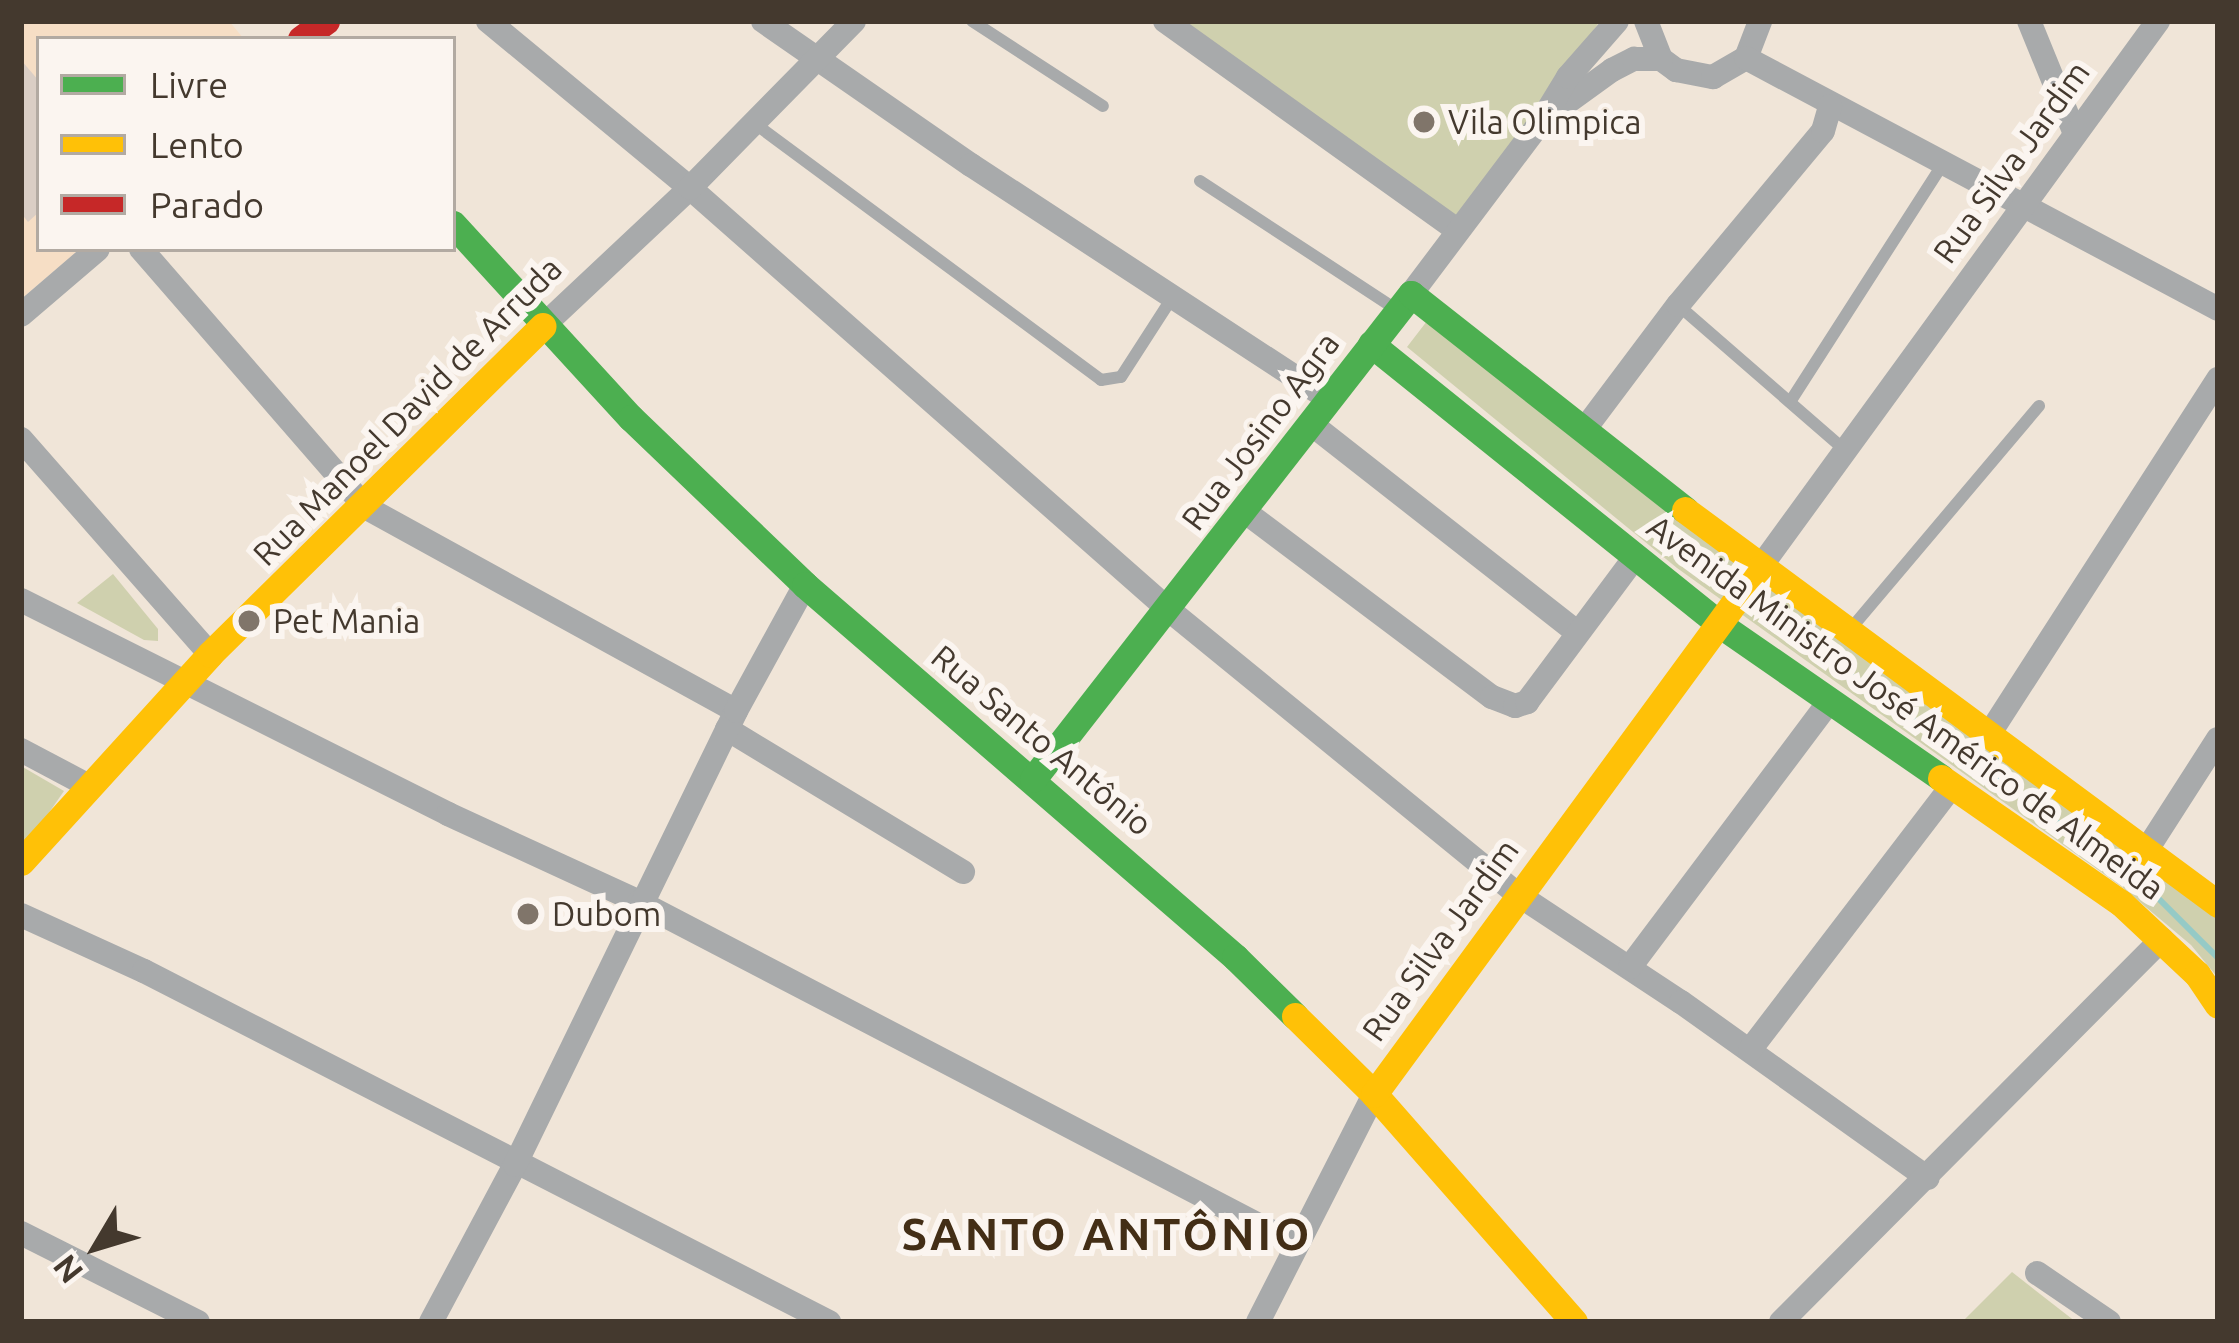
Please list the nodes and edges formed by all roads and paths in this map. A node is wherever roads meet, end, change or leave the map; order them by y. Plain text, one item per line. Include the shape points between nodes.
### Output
1 (488, 21) edge
2 (763, 21) edge
3 (854, 21) edge
4 (972, 21) edge
5 (1166, 21) edge
6 (1617, 21) edge
7 (1646, 21) edge
8 (1760, 21) edge
9 (2029, 21) edge
10 (2158, 21) edge
11 (817, 56) junction
12 (1661, 58) junction
13 (1746, 58) junction
14 (1103, 106) dead end
15 (1830, 106) junction
16 (754, 123) junction
17 (1540, 123) junction
18 (2075, 134) junction
19 (1942, 165) junction
20 (1201, 181) dead end
21 (690, 188) junction
22 (2023, 208) junction
23 (456, 227) edge
24 (1458, 231) junction
25 (94, 252) edge
26 (144, 252) edge
27 (1172, 297) junction
28 (1404, 302) junction
29 (1678, 305) junction
30 (2218, 309) edge
31 (21, 315) edge
32 (542, 326) junction
33 (1371, 344) junction
34 (2218, 379) edge
35 (1328, 399) junction
36 (1790, 402) junction
37 (2039, 406) dead end
38 (1310, 423) junction
39 (1584, 430) junction
40 (21, 439) edge
41 (1845, 450) junction
42 (365, 507) junction
43 (1244, 512) junction
44 (1636, 556) junction
45 (1756, 573) junction
46 (805, 585) junction
47 (21, 600) edge
48 (1169, 610) junction
49 (1722, 620) junction
50 (1578, 633) junction
51 (1848, 633) junction
52 (210, 654) junction
53 (186, 682) junction
54 (1829, 702) junction
55 (731, 720) junction
56 (1988, 736) junction
57 (2218, 740) edge
58 (21, 750) edge
59 (1033, 779) junction
60 (89, 786) junction
61 (1950, 788) junction
62 (2146, 851) junction
63 (21, 862) edge
64 (963, 872) dead end
65 (1517, 894) junction
66 (640, 902) junction
67 (2218, 904) edge
68 (21, 915) edge
69 (2162, 939) junction
70 (1630, 967) junction
71 (2218, 1005) edge
72 (1750, 1050) junction
73 (1374, 1094) junction
74 (514, 1165) junction
75 (1928, 1178) junction
76 (21, 1233) edge
77 (1295, 1244) junction
78 (2037, 1273) dead end
79 (198, 1322) edge
80 (431, 1322) edge
81 (829, 1322) edge
82 (1258, 1322) edge
83 (1574, 1322) edge
84 (1781, 1322) edge
85 (2109, 1322) edge

1 - 21 street
2 - 11 street
3 - 11 street, Rua Manoel David de Arruda
4 - 14 lane
5 - 24 street
6 - 17 street, Rua Josino Agra
7 - 12 street
8 - 13 street
9 - 18 street
10 - 18 street, Rua Silva Jardim
11 - 16 street, Rua Manoel David de Arruda
11 - 27 street
12 - 13 street via 1676,70 1713,77
12 - 17 street, Rua Josino Agra via 1612,70
13 - 15 street
15 - 19 street
15 - 29 street via 1823,131
16 - 21 street, Rua Manoel David de Arruda
16 - 27 lane via 1102,380 1121,377
17 - 24 street, Rua Josino Agra
18 - 22 street, Rua Silva Jardim
19 - 22 street
19 - 36 lane
20 - 28 lane
21 - 32 street, Rua Manoel David de Arruda
21 - 48 street
22 - 30 street
22 - 41 street, Rua Silva Jardim
23 - 32 street, Rua Santo Antônio
24 - 28 street, Rua Josino Agra
25 - 31 street
26 - 42 street
27 - 35 street
28 - 33 street, Rua Josino Agra
28 - 39 street, Avenida Ministro José Américo de Almeida
29 - 36 lane
29 - 39 street
32 - 42 street, Rua Manoel David de Arruda
32 - 46 street, Rua Santo Antônio
33 - 35 street, Rua Josino Agra
33 - 44 street, Avenida Ministro José Américo de Almeida
34 - 56 street
35 - 38 street, Rua Josino Agra
36 - 41 lane
37 - 51 lane
38 - 43 street, Rua Josino Agra
38 - 50 street
39 - 45 street, Avenida Ministro José Américo de Almeida
40 - 52 street
41 - 45 street, Rua Silva Jardim
42 - 52 street, Rua Manoel David de Arruda
42 - 55 street
43 - 48 street, Rua Josino Agra
43 - 50 street via 1492,697 1521,706
44 - 49 street, Avenida Ministro José Américo de Almeida
44 - 50 street
45 - 49 street, Rua Silva Jardim
45 - 51 street, Avenida Ministro José Américo de Almeida
46 - 55 street
46 - 59 street, Rua Santo Antônio
47 - 53 street
48 - 59 street, Rua Josino Agra
48 - 65 street
49 - 54 street, Avenida Ministro José Américo de Almeida
49 - 65 street, Rua Silva Jardim
51 - 56 street, Avenida Ministro José Américo de Almeida
52 - 53 street, Rua Manoel David de Arruda
53 - 60 street, Rua Manoel David de Arruda
53 - 66 street
54 - 61 street, Avenida Ministro José Américo de Almeida
54 - 70 street
55 - 64 street
55 - 66 street
56 - 62 street, Avenida Ministro José Américo de Almeida
57 - 62 street
58 - 60 street
59 - 73 street, Rua Santo Antônio
60 - 63 street, Rua Manoel David de Arruda
61 - 69 street, Avenida Ministro José Américo de Almeida
61 - 72 street
62 - 67 street, Avenida Ministro José Américo de Almeida
65 - 70 street
65 - 73 street, Rua Silva Jardim
66 - 74 street
66 - 77 street
68 - 74 street
69 - 71 street, Avenida Ministro José Américo de Almeida
69 - 75 street
70 - 72 street
72 - 75 street
73 - 77 street, Rua Silva Jardim
73 - 83 street, Rua Santo Antônio
74 - 80 street
74 - 81 street
75 - 84 street
76 - 79 street
77 - 82 street, Rua Silva Jardim
78 - 85 street

